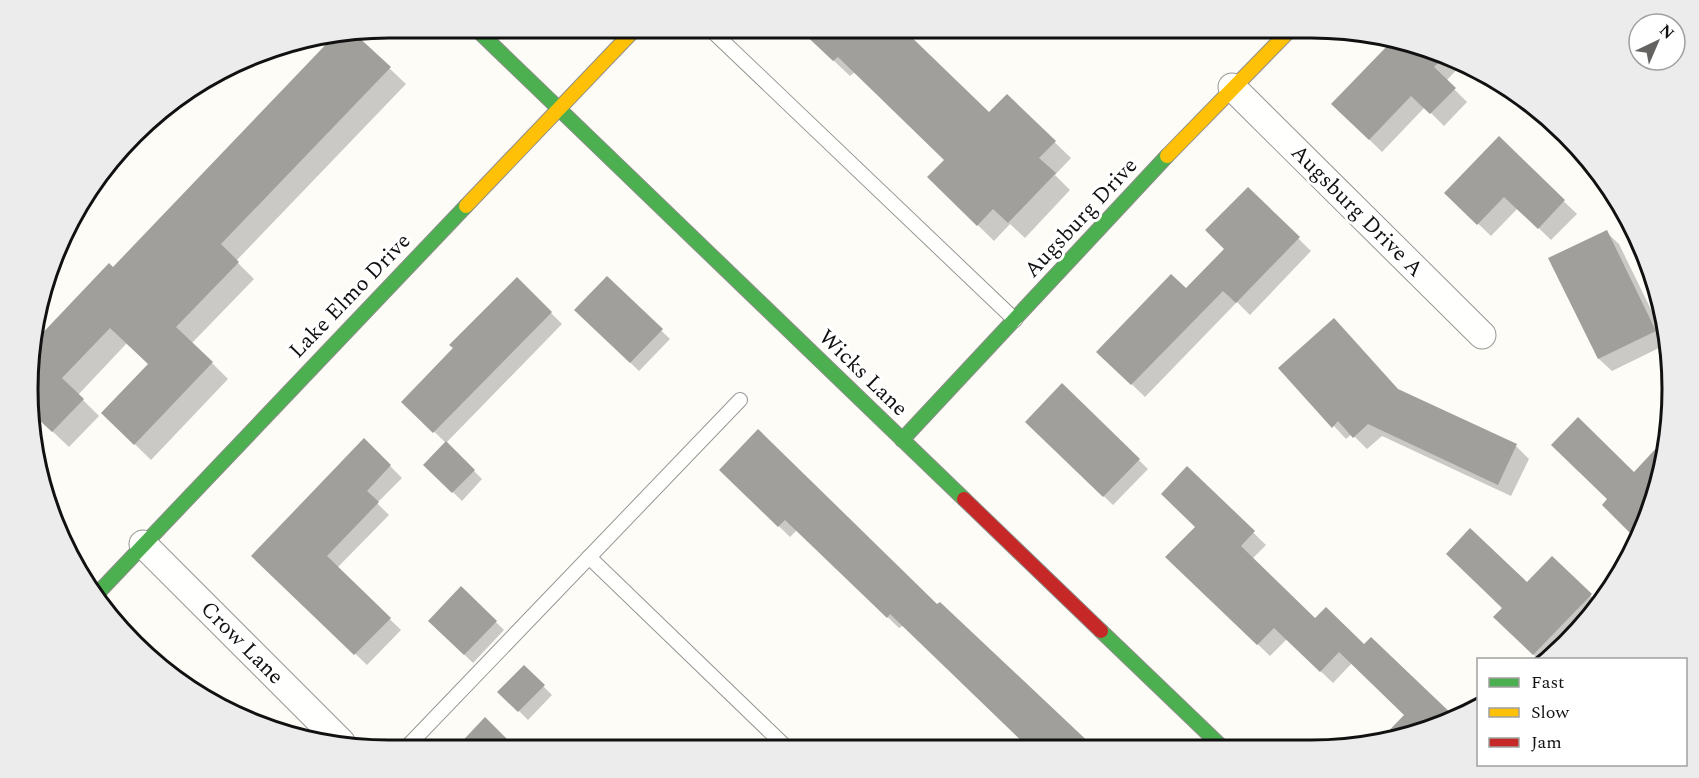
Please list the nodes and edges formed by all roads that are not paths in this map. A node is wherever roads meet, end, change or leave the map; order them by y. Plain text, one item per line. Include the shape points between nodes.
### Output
1 (486, 38) edge
2 (626, 38) edge
3 (720, 38) edge
4 (1282, 38) edge
5 (1232, 87) junction
6 (559, 107) junction
7 (1015, 320) junction
8 (1482, 335) dead end
9 (740, 400) dead end
10 (902, 440) junction
11 (143, 544) junction
12 (589, 557) junction
13 (101, 590) edge
14 (335, 736) edge
15 (414, 740) edge
16 (779, 740) edge
17 (1214, 740) edge

1 - 6 main road, Wicks Lane
2 - 6 main road, Lake Elmo Drive
3 - 7 lane
4 - 5 main road, Augsburg Drive
5 - 7 main road, Augsburg Drive
5 - 8 street, Augsburg Drive A
6 - 10 main road, Wicks Lane
6 - 11 main road, Lake Elmo Drive
7 - 10 main road, Augsburg Drive
9 - 12 lane
10 - 17 main road, Wicks Lane
11 - 13 main road, Lake Elmo Drive
11 - 14 street, Crow Lane
12 - 15 lane
12 - 16 lane

